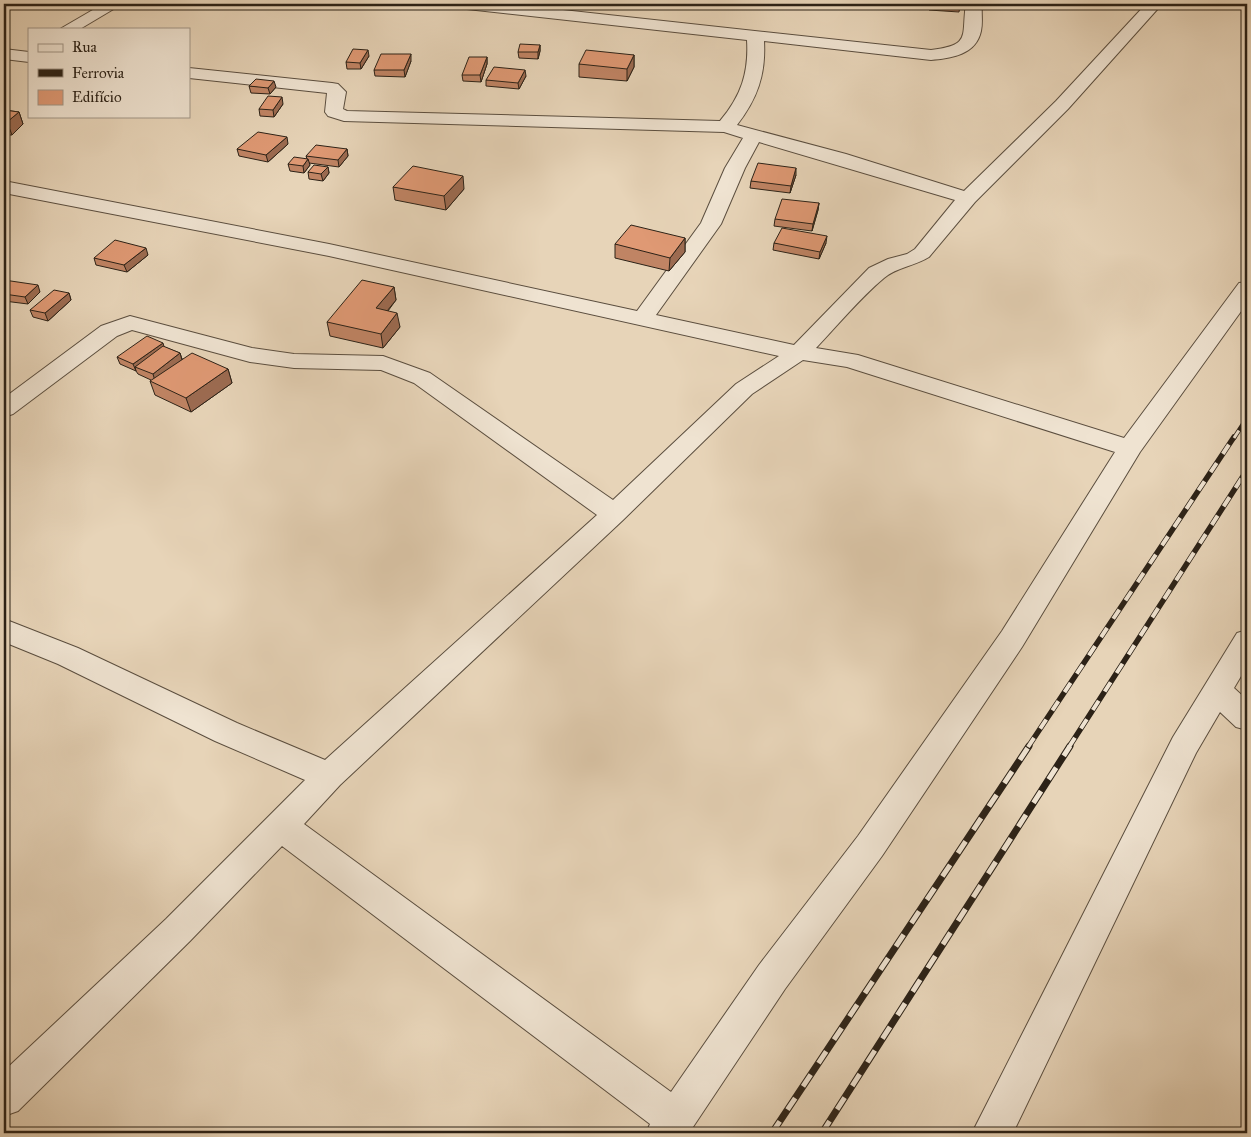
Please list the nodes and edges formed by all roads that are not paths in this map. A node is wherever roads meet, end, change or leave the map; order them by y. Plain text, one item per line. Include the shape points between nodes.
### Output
1 (114, 4) edge
2 (467, 4) edge
3 (974, 4) edge
4 (1154, 4) edge
5 (70, 28) edge
6 (755, 35) junction
7 (4, 54) edge
8 (26, 55) edge
9 (190, 73) edge
10 (725, 127) junction
11 (754, 135) junction
12 (4, 187) edge
13 (968, 198) junction
14 (1247, 288) edge
15 (642, 319) junction
16 (799, 354) junction
17 (4, 409) edge
18 (1130, 448) junction
19 (614, 514) junction
20 (4, 630) edge
21 (1247, 642) edge
22 (1217, 691) junction
23 (1247, 718) edge
24 (329, 776) junction
25 (280, 825) junction
26 (4, 1097) edge
27 (670, 1126) edge
28 (992, 1133) edge

1 - 5 street
2 - 6 street
3 - 6 street via 973,32 965,46 951,53 931,55
4 - 13 street via 1062,104
6 - 10 street via 758,68 755,82 744,105
7 - 8 street
9 - 10 street via 332,88 337,92 334,112 344,116
10 - 11 street
11 - 13 street
11 - 15 street via 735,168 711,224
12 - 15 street via 329,250
13 - 16 street via 922,254 877,273
14 - 18 street
15 - 16 street
16 - 18 street via 850,360
16 - 19 street via 744,389
17 - 19 street via 109,331 130,323 250,355 294,361 383,363 422,378
18 - 27 street via 1012,639 870,846 772,977
19 - 24 street
20 - 24 street via 68,656 226,732
21 - 22 street
22 - 23 street
22 - 28 street via 1184,746
24 - 25 street
25 - 26 street via 178,930
25 - 27 street

